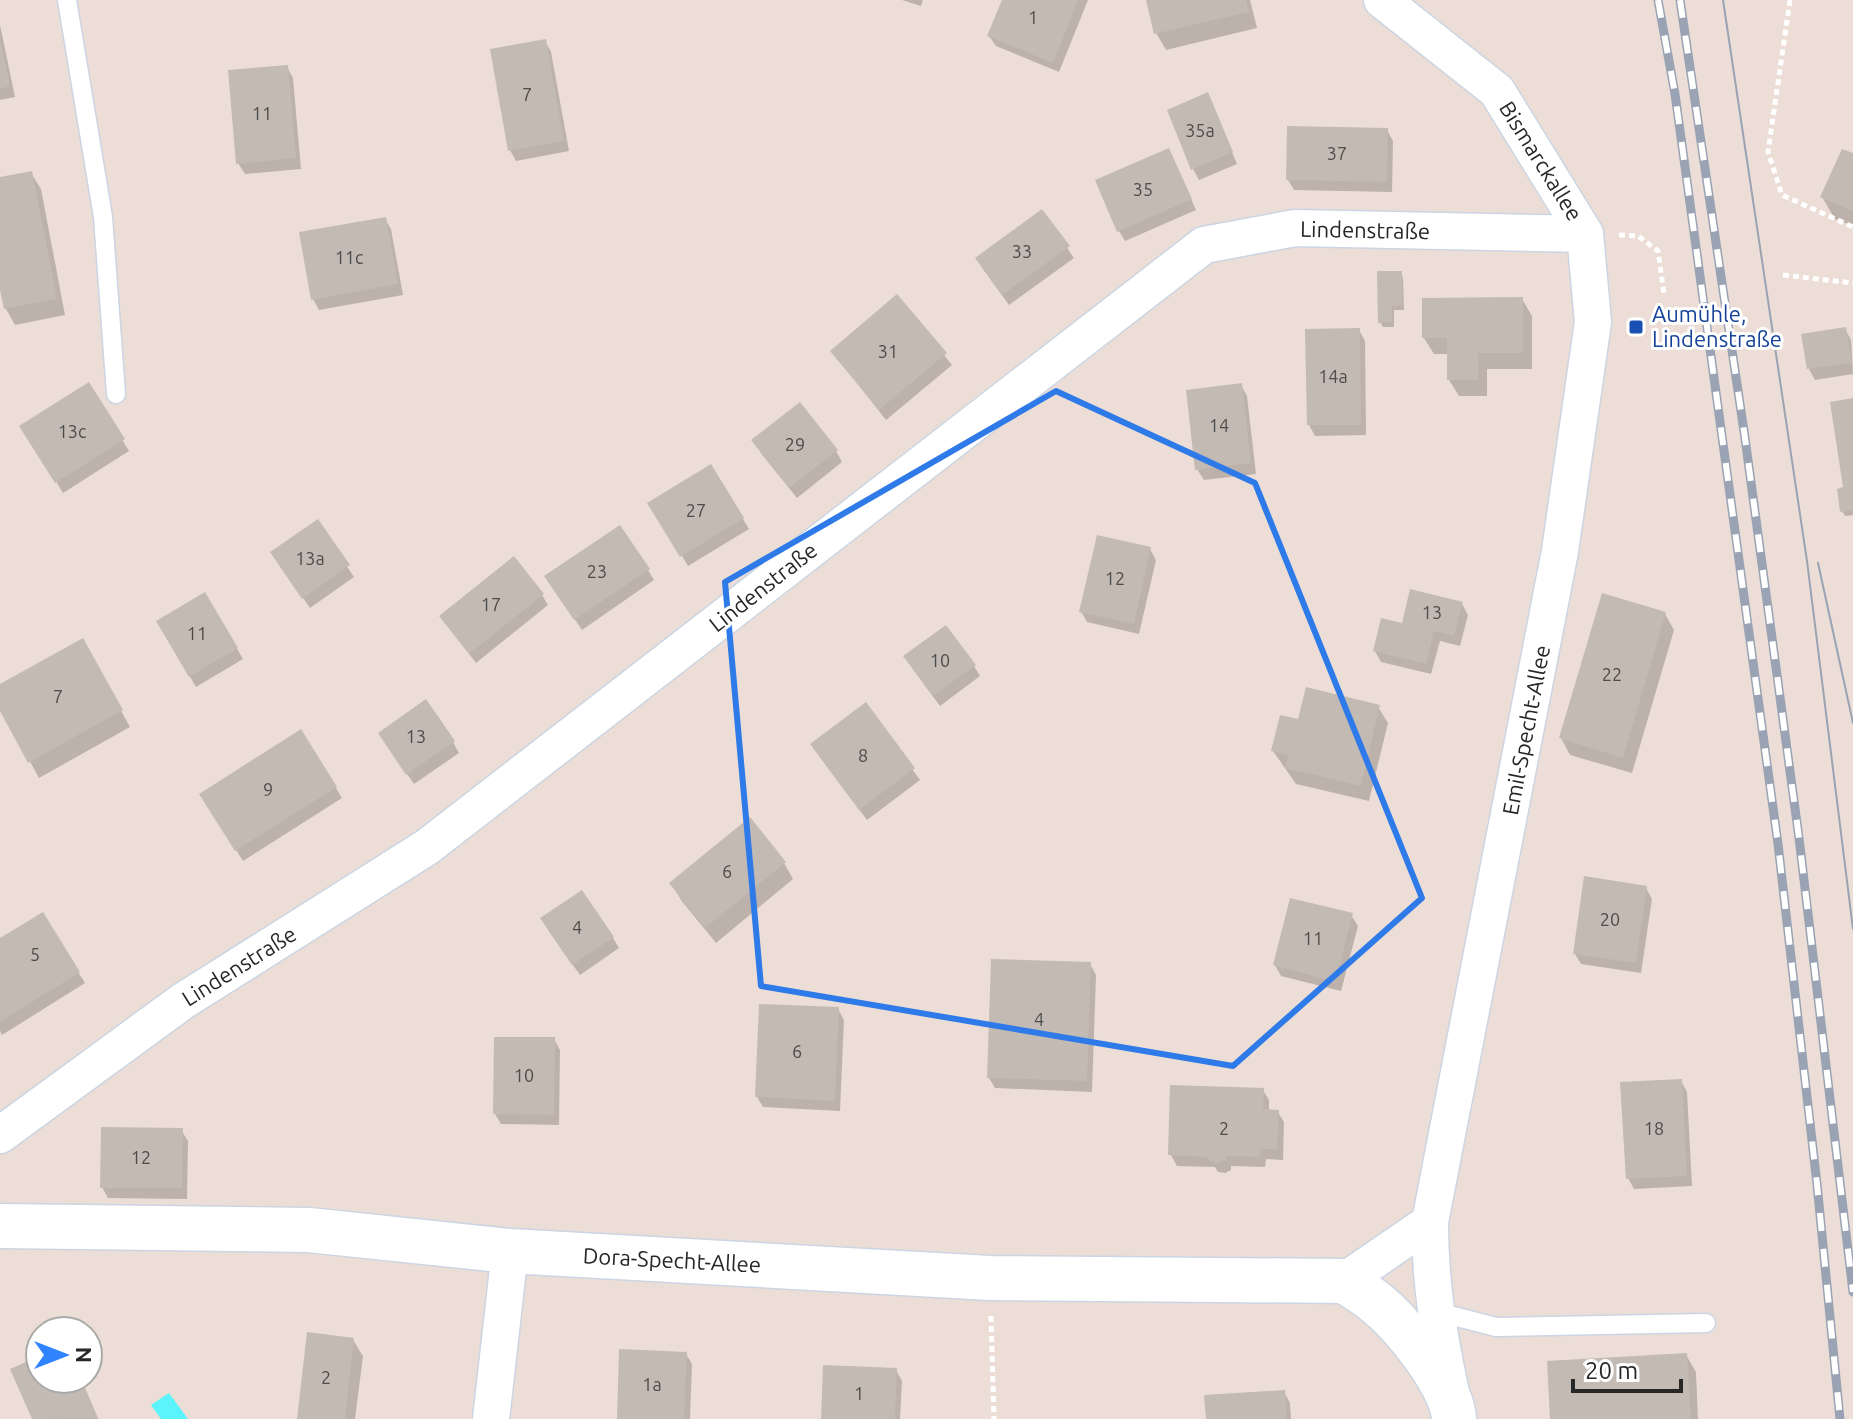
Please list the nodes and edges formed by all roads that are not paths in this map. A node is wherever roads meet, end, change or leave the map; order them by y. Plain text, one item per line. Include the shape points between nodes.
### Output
1 (67, 0) edge
2 (1382, 0) edge
3 (1585, 234) junction
4 (116, 394) dead end
5 (0, 1135) edge
6 (1430, 1222) junction
7 (0, 1226) edge
8 (510, 1251) junction
9 (1344, 1281) junction
10 (1434, 1311) junction
11 (1706, 1323) dead end
12 (1454, 1414) edge
13 (491, 1419) edge

1 - 4 lane via 103,217
2 - 3 street, Bismarckallee via 1497,91
3 - 5 street, Lindenstraße via 1295,228 1204,245 427,847 183,1001
3 - 6 street, Emil-Specht-Allee via 1593,322 1560,551
6 - 9 street
6 - 10 street, Emil-Specht-Allee
7 - 8 street, Dora-Specht-Allee via 309,1230
8 - 9 street, Dora-Specht-Allee via 990,1278
8 - 13 street
9 - 12 street, Emil-Specht-Allee via 1378,1303 1407,1335 1433,1367
10 - 11 lane via 1496,1327
10 - 12 street, Emil-Specht-Allee

